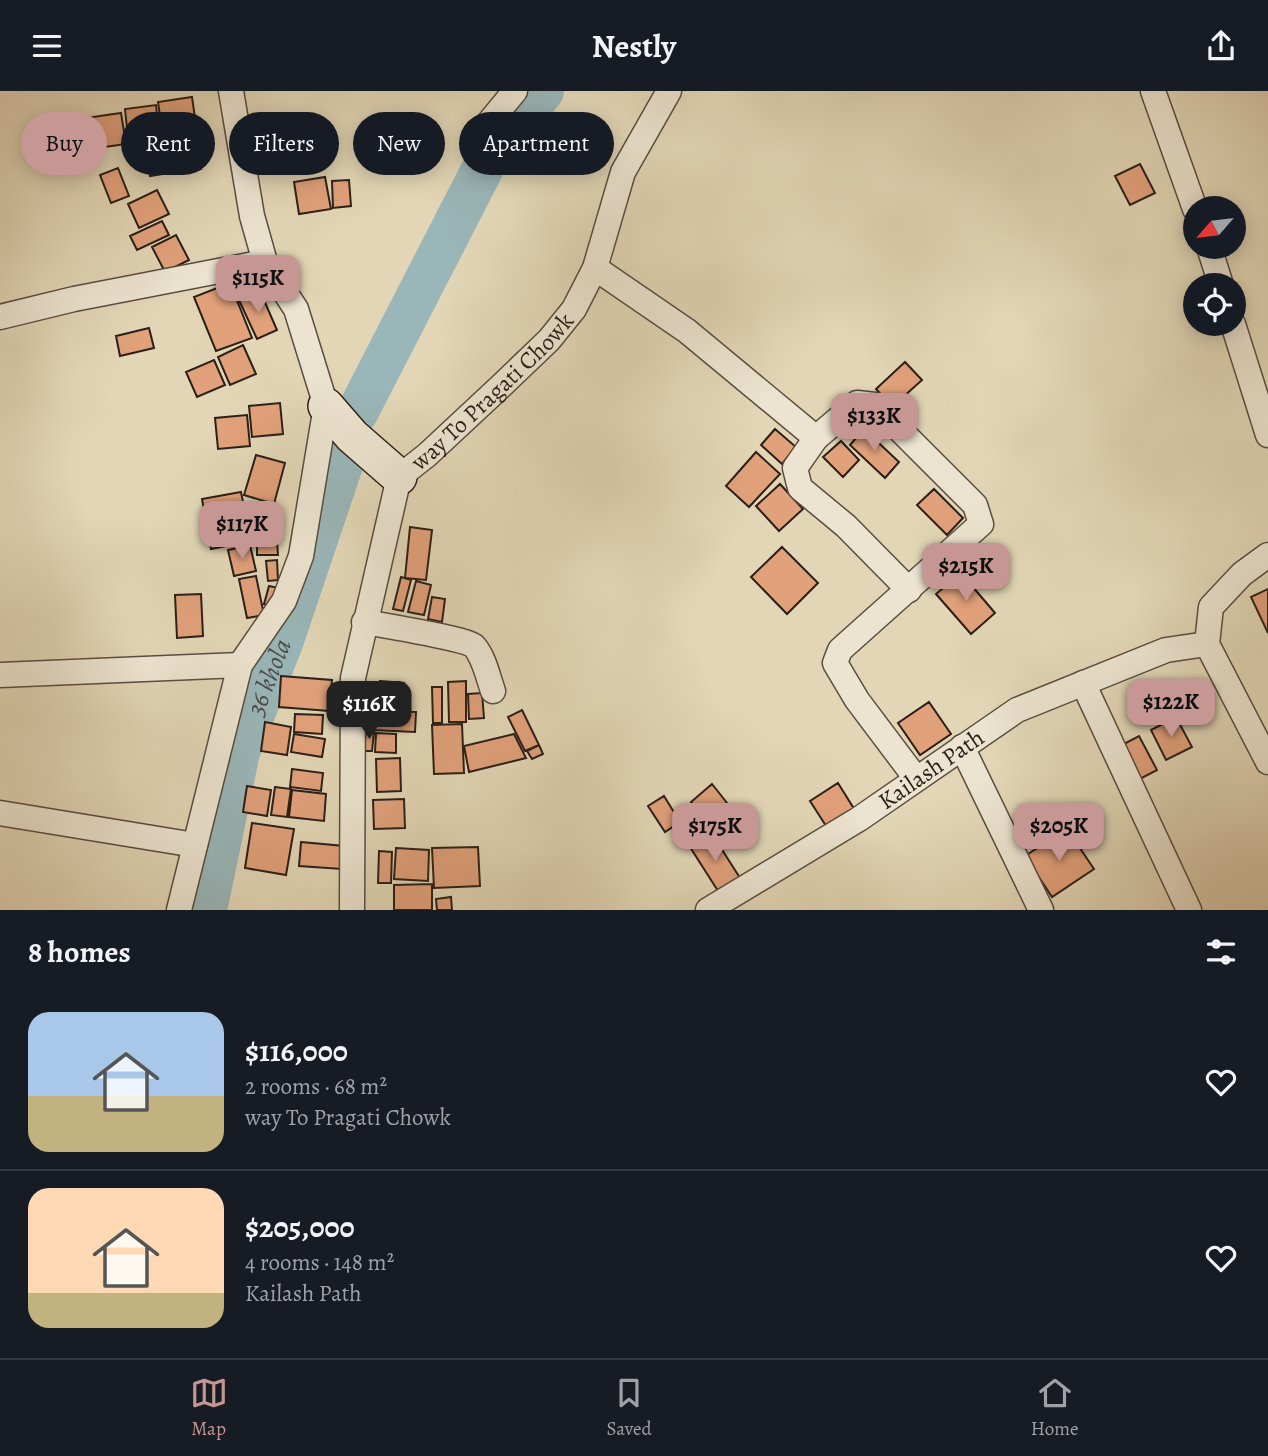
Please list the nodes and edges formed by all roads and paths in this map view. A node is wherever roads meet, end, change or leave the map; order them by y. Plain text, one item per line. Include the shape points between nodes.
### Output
1 (231, 91) edge
2 (515, 91) edge
3 (669, 91) edge
4 (1153, 91) edge
5 (498, 112) edge
6 (1190, 196) edge
7 (265, 262) junction
8 (595, 268) junction
9 (0, 317) edge
10 (1237, 336) edge
11 (326, 406) junction
12 (1268, 435) edge
13 (816, 438) junction
14 (398, 477) junction
15 (1268, 555) edge
16 (909, 590) junction
17 (364, 622) junction
18 (1207, 644) junction
19 (240, 665) junction
20 (0, 675) edge
21 (1083, 683) junction
22 (493, 691) dead end
23 (962, 747) junction
24 (1268, 762) edge
25 (915, 777) junction
26 (0, 813) edge
27 (195, 845) junction
28 (179, 910) edge
29 (352, 910) edge
30 (708, 910) edge
31 (1041, 910) edge
32 (1189, 910) edge

1 - 7 street via 252,216
2 - 5 street
3 - 8 street, way To Pragati Chowk via 623,171
4 - 6 street
7 - 9 street
7 - 11 street via 296,309
8 - 13 street via 687,331
8 - 14 street, way To Pragati Chowk via 574,309 549,340
10 - 12 street
11 - 14 street
11 - 19 street via 301,556 284,601
13 - 16 street via 795,468 800,488 846,526
13 - 16 street via 857,403 875,405 975,505 981,524
14 - 17 street, way To Pragati Chowk
15 - 18 street via 1211,607
16 - 25 street via 840,650 835,663
17 - 22 street via 464,639 474,646
17 - 29 street, way To Pragati Chowk via 353,678
18 - 21 street, Kailash Path via 1166,650
18 - 24 street
19 - 20 street
19 - 27 street
21 - 23 street, Kailash Path via 1017,710
21 - 32 street
23 - 25 street, Kailash Path
23 - 31 street
25 - 30 street, Kailash Path via 859,819
26 - 27 street
27 - 28 street

